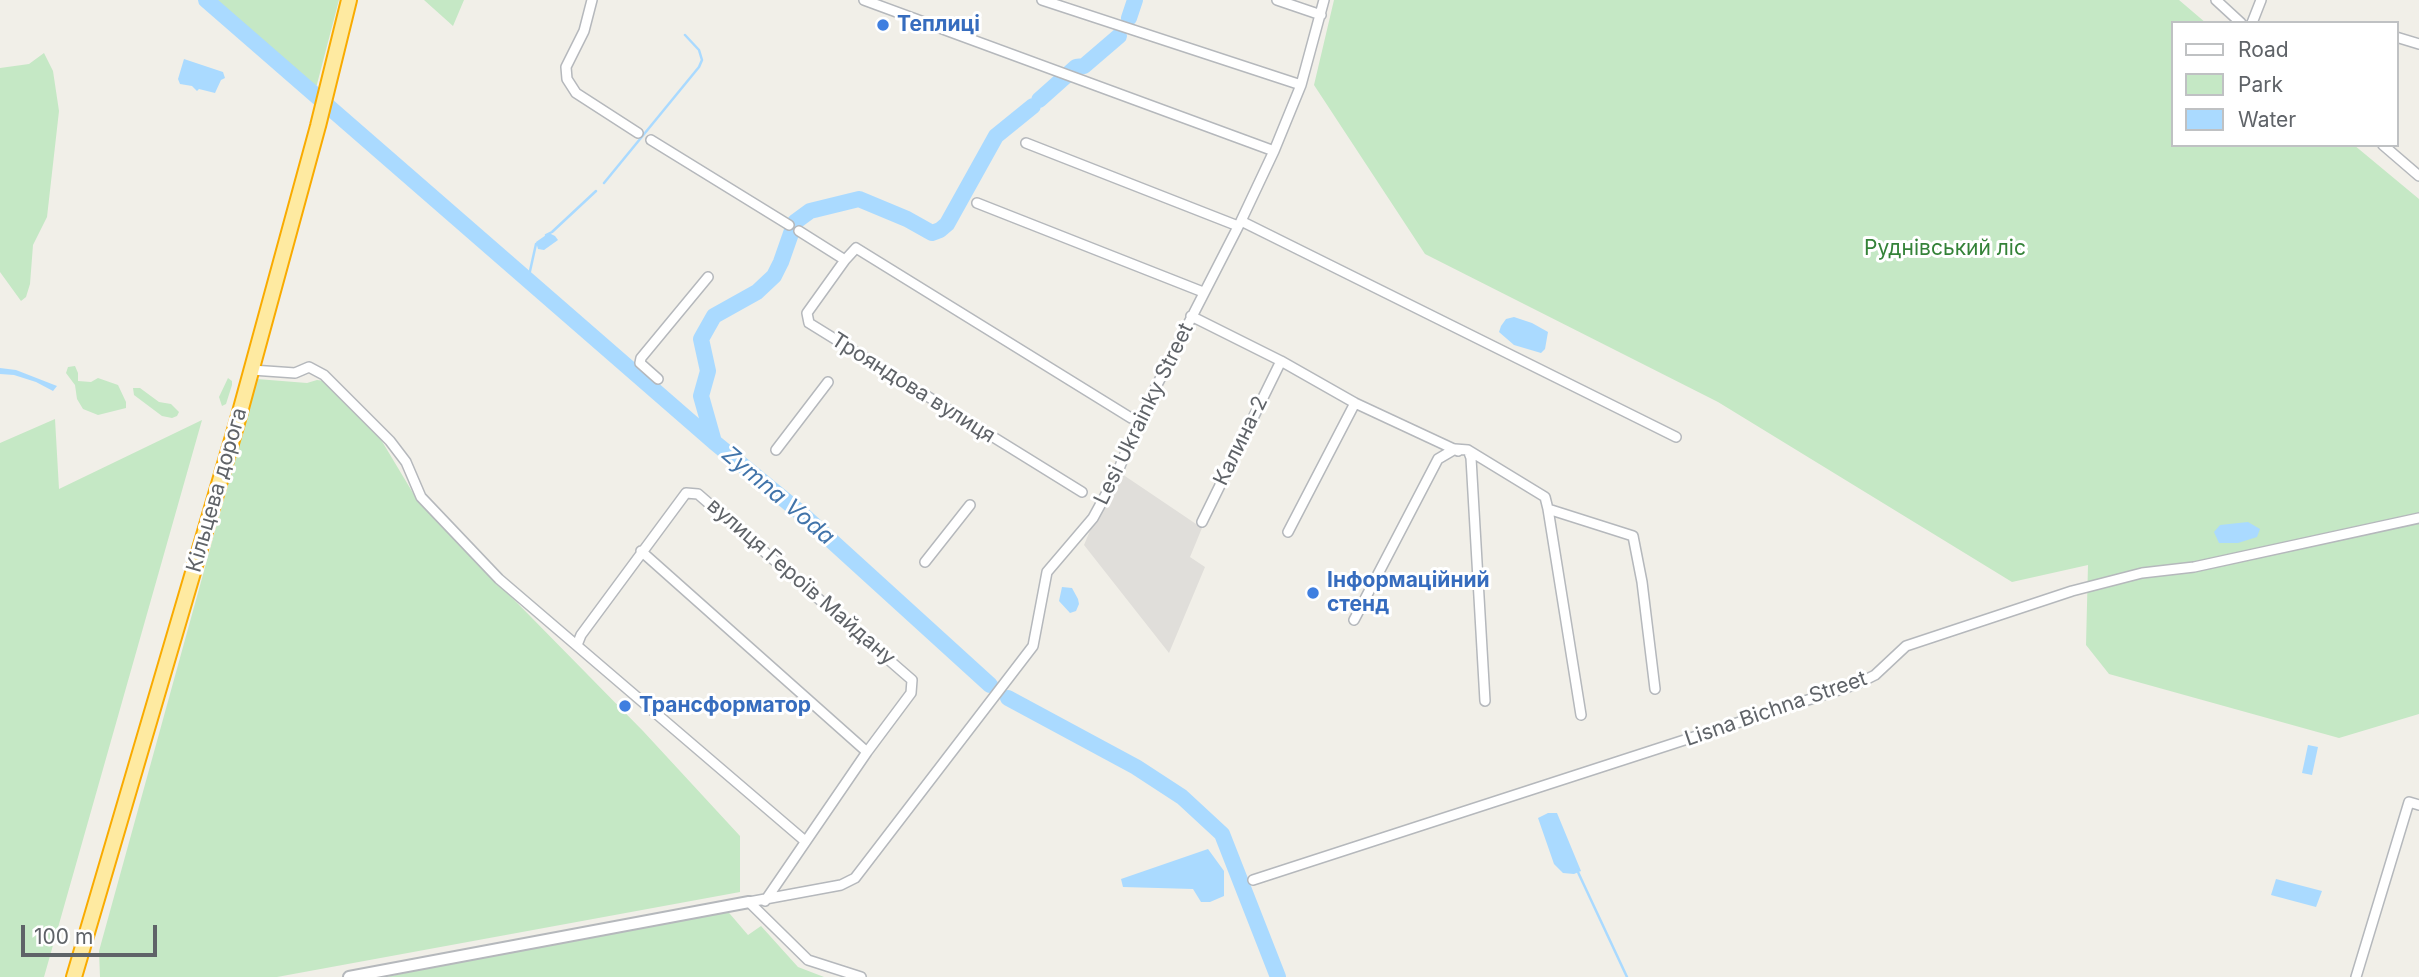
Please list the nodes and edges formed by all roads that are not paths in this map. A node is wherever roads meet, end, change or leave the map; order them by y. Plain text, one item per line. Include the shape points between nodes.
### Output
1 (349, 0) edge
2 (592, 0) edge
3 (864, 0) edge
4 (1042, 0) edge
5 (1277, 0) edge
6 (1324, 0) edge
7 (2216, 0) edge
8 (2261, 0) edge
9 (1321, 15) junction
10 (2239, 21) edge
11 (2253, 21) edge
12 (2398, 38) edge
13 (2419, 44) edge
14 (1301, 85) junction
15 (638, 132) dead end
16 (651, 140) dead end
17 (1027, 143) dead end
18 (2385, 147) edge
19 (1274, 151) junction
20 (2419, 176) edge
21 (977, 204) dead end
22 (1240, 223) junction
23 (789, 225) dead end
24 (799, 231) dead end
25 (845, 260) junction
26 (708, 277) dead end
27 (1203, 292) junction
28 (1191, 316) junction
29 (1282, 361) junction
30 (252, 370) junction
31 (657, 379) dead end
32 (828, 382) dead end
33 (1355, 403) junction
34 (1139, 420) junction
35 (1676, 437) dead end
36 (776, 450) dead end
37 (1455, 450) junction
38 (1469, 454) junction
39 (1082, 492) dead end
40 (970, 505) dead end
41 (1548, 509) junction
42 (2419, 518) edge
43 (1202, 522) dead end
44 (1288, 532) dead end
45 (641, 551) junction
46 (925, 562) dead end
47 (1354, 620) dead end
48 (577, 645) junction
49 (1655, 689) dead end
50 (1485, 701) dead end
51 (1581, 715) dead end
52 (867, 752) junction
53 (2419, 805) edge
54 (805, 841) junction
55 (1253, 880) dead end
56 (765, 901) junction
57 (749, 902) junction
58 (74, 977) edge
59 (349, 977) edge
60 (861, 977) edge
61 (2356, 977) edge

1 - 30 highway, Кільцева дорога
2 - 15 street via 584,31 566,67 567,79 576,93
3 - 19 street
4 - 14 street
5 - 9 street
6 - 9 street, Lesi Ukrainky Street
7 - 10 street
8 - 11 street
9 - 14 street, Lesi Ukrainky Street
12 - 13 street
14 - 19 street, Lesi Ukrainky Street
16 - 23 street
17 - 22 street
18 - 20 street
19 - 22 street, Lesi Ukrainky Street
21 - 27 street
22 - 27 street, Lesi Ukrainky Street
22 - 35 street
24 - 25 street
25 - 34 street via 856,248
25 - 39 street, Трояндова вулиця via 807,313 810,323
26 - 31 street via 641,358 640,363
27 - 28 street, Lesi Ukrainky Street
28 - 29 street
28 - 34 street, Lesi Ukrainky Street
29 - 33 street
29 - 43 street, Калина-2
30 - 48 street via 295,373 309,367 324,375 390,441 421,497 499,579
30 - 58 highway, Кільцева дорога
32 - 36 street
33 - 37 street
33 - 44 street
34 - 56 street, Lesi Ukrainky Street via 1093,518 1047,572 1033,646 855,878
37 - 38 street
37 - 47 street via 1438,459
38 - 41 street via 1545,497
38 - 50 street
40 - 46 street
41 - 49 street via 1633,536
41 - 51 street
42 - 55 street, Lisna Bichna Street via 2193,567 2142,572 2072,591 1906,646 1875,675 1857,684
45 - 48 street
45 - 52 street
45 - 52 street, вулиця Героїв Майдану via 686,493 698,494 912,680 911,693
48 - 54 street
52 - 54 street
53 - 61 street via 2409,802
54 - 56 street
56 - 57 street, Lesi Ukrainky Street
57 - 59 street
57 - 60 street via 808,960

